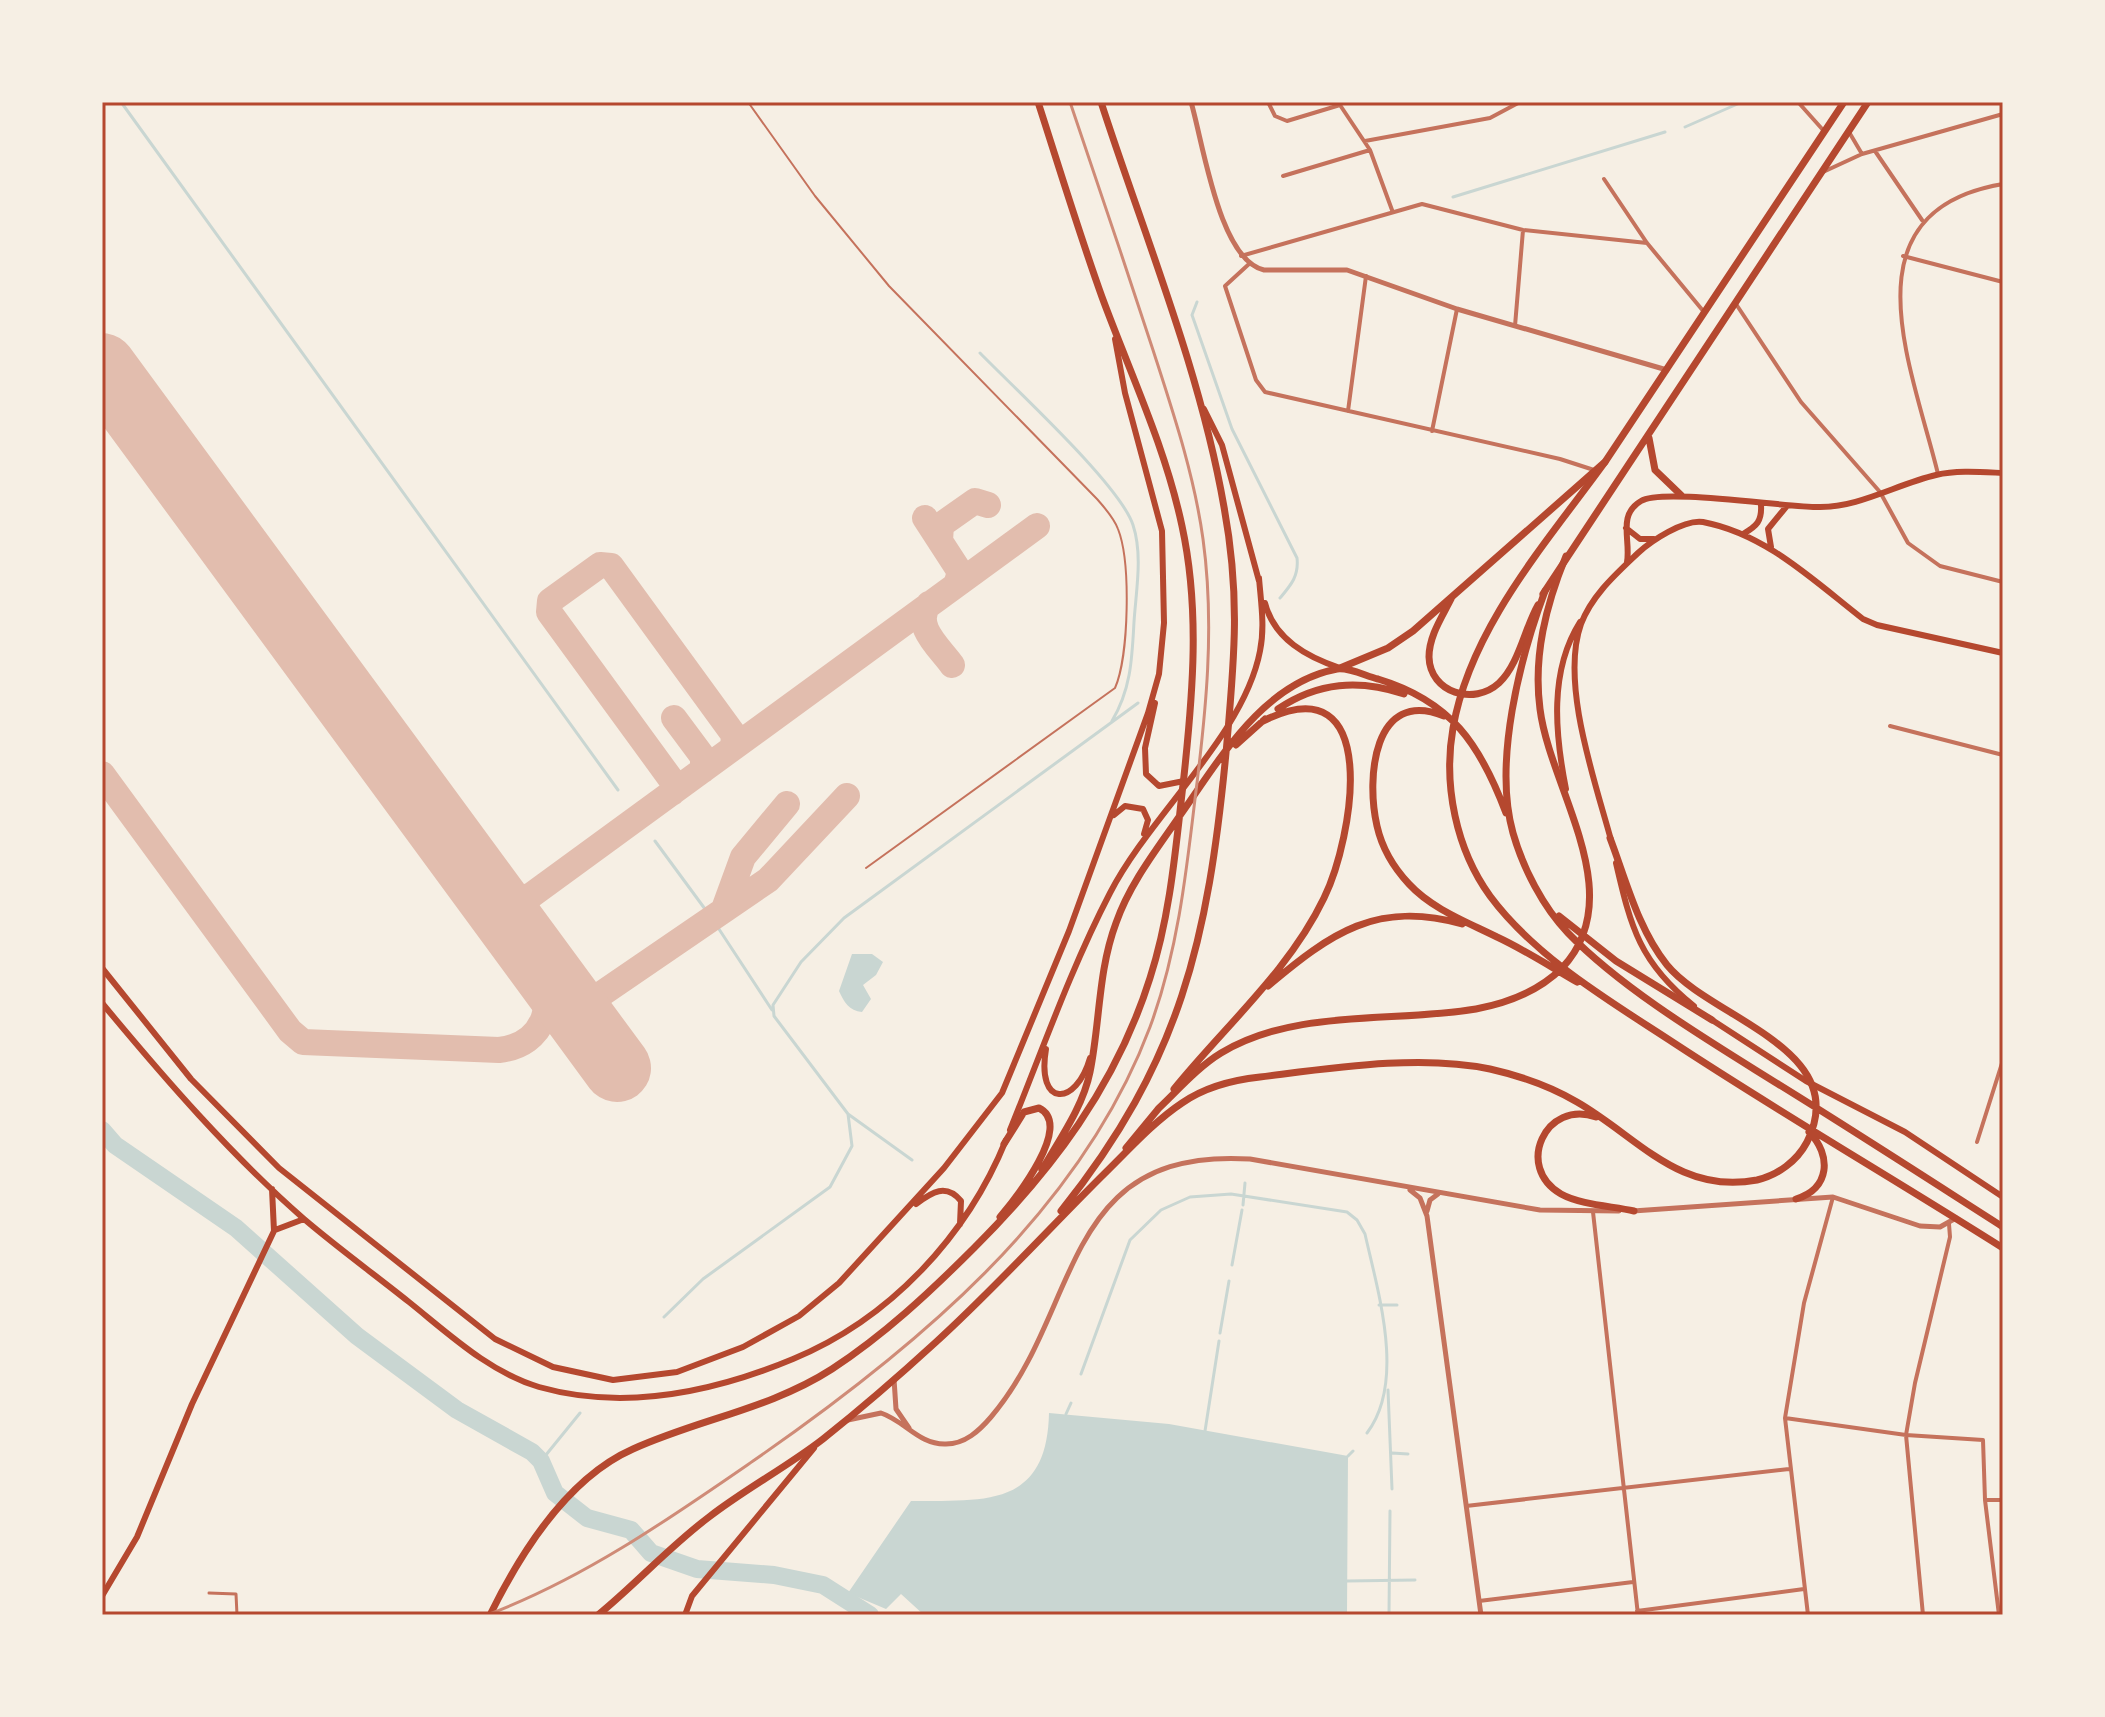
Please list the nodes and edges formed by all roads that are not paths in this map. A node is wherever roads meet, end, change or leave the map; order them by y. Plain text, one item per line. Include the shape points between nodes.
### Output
1 (748, 102) edge
2 (1038, 102) edge
3 (1101, 102) edge
4 (1191, 102) edge
5 (1268, 102) edge
6 (1520, 102) edge
7 (1798, 102) edge
8 (1844, 102) edge
9 (1868, 102) edge
10 (1339, 103) edge
11 (2003, 114) edge
12 (1848, 130) junction
13 (1825, 132) junction
14 (1365, 141) junction
15 (1370, 150) junction
16 (1875, 151) junction
17 (1862, 154) junction
18 (1821, 173) junction
19 (1283, 176) dead end
20 (1604, 179) dead end
21 (2003, 184) edge
22 (1392, 210) junction
23 (1922, 220) junction
24 (1523, 230) junction
25 (1647, 243) junction
26 (1241, 256) junction
27 (1903, 256) junction
28 (1249, 264) junction
29 (1366, 276) junction
30 (2003, 282) edge
31 (1736, 304) junction
32 (1457, 309) junction
33 (1704, 312) junction
34 (1113, 324) junction
35 (1515, 326) junction
36 (1667, 370) junction
37 (1195, 390) junction
38 (1348, 411) junction
39 (1432, 431) junction
40 (1649, 438) junction
41 (1605, 462) junction
42 (1596, 470) junction
43 (2003, 473) edge
44 (1938, 474) junction
45 (1880, 492) junction
46 (1681, 495) junction
47 (1761, 505) junction
48 (1787, 506) junction
49 (1626, 528) junction
50 (1743, 534) junction
51 (1657, 538) junction
52 (1773, 550) junction
53 (1566, 556) junction
54 (1626, 564) junction
55 (1259, 578) junction
56 (2003, 582) edge
57 (1545, 591) junction
58 (1451, 599) junction
59 (1589, 607) junction
60 (2003, 653) edge
61 (1340, 668) junction
62 (1159, 674) junction
63 (1425, 700) junction
64 (1453, 720) junction
65 (1263, 721) junction
66 (1890, 726) dead end
67 (2003, 755) edge
68 (1218, 762) junction
69 (1190, 776) junction
70 (2003, 776) edge
71 (1570, 809) junction
72 (1110, 822) junction
73 (1513, 833) junction
74 (1610, 838) junction
75 (1139, 845) junction
76 (866, 868) dead end
77 (1543, 898) junction
78 (1478, 928) junction
79 (102, 968) edge
80 (1598, 993) junction
81 (1254, 997) junction
82 (102, 1003) edge
83 (1712, 1020) junction
84 (1048, 1037) junction
85 (1094, 1039) junction
86 (2003, 1060) edge
87 (1158, 1109) junction
88 (1608, 1121) junction
89 (1802, 1125) junction
90 (1977, 1142) dead end
91 (1004, 1144) junction
92 (1112, 1166) junction
93 (1036, 1183) junction
94 (1404, 1186) junction
95 (272, 1189) junction
96 (1443, 1192) junction
97 (1833, 1197) junction
98 (2003, 1197) edge
99 (1796, 1199) junction
100 (1634, 1211) junction
101 (904, 1212) junction
102 (1593, 1212) junction
103 (1427, 1216) junction
104 (304, 1219) junction
105 (1952, 1221) junction
106 (2003, 1227) edge
107 (273, 1233) junction
108 (954, 1234) junction
109 (1040, 1238) junction
110 (981, 1241) junction
111 (2003, 1248) edge
112 (894, 1379) junction
113 (1785, 1418) junction
114 (844, 1421) junction
115 (912, 1432) junction
116 (1906, 1435) junction
117 (822, 1440) junction
118 (1789, 1469) junction
119 (1623, 1486) junction
120 (1985, 1500) junction
121 (2003, 1500) edge
122 (1466, 1506) junction
123 (2003, 1574) edge
124 (1994, 1575) junction
125 (1633, 1582) junction
126 (1804, 1589) junction
127 (209, 1593) dead end
128 (102, 1596) edge
129 (1479, 1601) junction
130 (1638, 1613) edge
131 (151, 1614) edge
132 (144, 1615) edge
133 (237, 1615) edge
134 (490, 1615) edge
135 (598, 1615) edge
136 (685, 1615) edge
137 (1481, 1615) edge
138 (1808, 1615) edge
139 (1923, 1615) edge
140 (1999, 1615) edge

1 - 76 lane via 889,286 1104,506 1124,553 1128,587 1115,688
2 - 34 main road
3 - 37 main road
4 - 26 street via 1228,233
5 - 10 street via 1275,116 1285,121
6 - 14 street via 1490,118
7 - 13 street
8 - 13 main road
9 - 12 main road
10 - 14 street
11 - 16 street
12 - 17 street
12 - 18 main road
13 - 33 main road
14 - 15 street
15 - 19 street
15 - 22 street
16 - 17 street
16 - 23 street
17 - 18 street
18 - 31 main road
20 - 25 street
21 - 23 street via 1953,199
22 - 24 street via 1422,204
22 - 26 street
23 - 27 street
24 - 25 street
24 - 35 street
25 - 33 street
26 - 28 street
27 - 30 street
27 - 44 street via 1899,304
28 - 29 street via 1264,270 1340,268
28 - 38 street via 1225,287 1258,385 1270,394
29 - 32 street
29 - 38 street
31 - 40 main road
31 - 45 street via 1801,402
32 - 35 street
32 - 39 street
33 - 36 main road
34 - 62 main road via 1125,393 1162,531 1165,580
34 - 93 main road via 1168,471 1185,541 1195,648 1187,747 1159,948 1135,1021 1084,1120
35 - 36 street
36 - 41 main road
37 - 55 main road via 1222,445
37 - 109 main road via 1216,469 1237,622 1211,881 1194,962 1155,1069 1101,1157
38 - 39 street
39 - 42 street
40 - 46 main road via 1655,470
40 - 53 main road
41 - 42 main road
41 - 80 main road via 1503,609 1460,700 1450,763 1459,831 1489,894 1529,937
42 - 58 main road
43 - 44 main road
44 - 45 main road
45 - 48 main road via 1828,507
45 - 56 street via 1908,543 1927,558
46 - 47 main road
46 - 49 main road via 1641,501 1629,513
47 - 48 main road
47 - 50 main road via 1756,526
48 - 52 main road via 1768,529
49 - 51 main road via 1640,539
49 - 54 main road
50 - 51 main road via 1695,522
50 - 52 main road
51 - 54 main road
52 - 60 main road via 1877,625
53 - 57 main road
53 - 71 main road via 1540,642 1537,678 1546,743
54 - 59 main road
55 - 61 main road via 1269,617 1281,634 1311,657
55 - 69 main road via 1263,624 1255,671 1227,727
57 - 58 main road via 1504,677 1476,695 1448,689 1431,668 1432,639
57 - 73 main road via 1528,639 1509,745 1507,800
58 - 61 main road via 1399,641
59 - 71 main road via 1567,646 1559,676 1560,749
59 - 74 main road via 1578,640 1576,678 1592,776
61 - 63 main road
61 - 68 main road via 1276,699
62 - 69 main road via 1145,748 1146,774 1164,787
62 - 72 main road
63 - 64 main road
63 - 65 main road via 1378,686 1343,684 1300,696
64 - 73 main road via 1481,753
64 - 78 main road via 1420,710 1393,720 1375,760 1373,800 1380,836 1402,876 1435,906
65 - 68 main road
65 - 81 main road via 1292,708 1321,712 1341,732 1352,773 1345,835 1326,896 1299,942
66 - 67 street
67 - 70 street
68 - 85 main road via 1138,877 1120,912 1103,969
69 - 75 main road
71 - 87 main road via 1583,851 1588,899 1572,956 1553,976 1532,991 1470,1010 1317,1024 1263,1036 1222,1053
72 - 75 main road via 1125,806 1143,809 1148,825
72 - 101 main road via 1007,1082 970,1138
73 - 77 main road
74 - 83 main road via 1642,952 1666,982
74 - 88 main road via 1656,950 1674,973 1791,1053 1807,1071 1815,1100 1807,1141 1790,1163 1754,1180 1702,1180 1678,1172
75 - 84 main road via 1109,894
77 - 83 main road via 1588,942
77 - 106 main road via 1570,935 1620,977
78 - 80 main road
78 - 81 main road via 1408,915 1358,924 1310,951
79 - 101 main road via 191,1079 325,1207 495,1339 582,1376 654,1377 743,1347 816,1303
80 - 89 main road
81 - 87 main road
82 - 95 main road via 176,1093
83 - 98 main road via 1838,1100 1905,1132
84 - 85 main road via 1043,1077 1050,1091 1062,1094 1081,1079
84 - 91 main road
85 - 93 main road via 1086,1087
86 - 90 street
87 - 92 main road
88 - 92 main road via 1548,1087 1468,1065 1416,1063 1260,1077 1228,1082 1189,1098
88 - 100 main road via 1575,1113 1559,1118 1540,1140 1539,1166 1564,1195
89 - 99 main road via 1820,1145 1825,1167 1815,1190
89 - 105 main road
91 - 108 main road via 974,1209
91 - 110 main road via 1028,1109 1047,1113 1052,1130 1035,1165
92 - 109 main road
93 - 110 main road
94 - 96 street
94 - 103 street via 1417,1195
94 - 115 street via 1299,1165 1223,1157 1154,1172 1115,1198 1090,1229 1011,1389 983,1426 949,1444 928,1442
95 - 104 main road
95 - 107 main road
96 - 102 street via 1540,1210
96 - 103 street via 1430,1200
97 - 99 street
97 - 105 street via 1904,1222 1931,1227
97 - 113 street via 1804,1303
99 - 100 street
100 - 102 street
101 - 108 main road via 931,1193 949,1191 963,1207
102 - 119 street
103 - 122 street
104 - 107 main road
104 - 108 main road via 478,1357 538,1386 624,1398 716,1386 812,1351 888,1300
105 - 111 main road
105 - 116 street
107 - 128 main road via 192,1404 137,1537
109 - 112 main road
110 - 134 main road via 895,1323 812,1381 771,1402 633,1449 605,1465 577,1488 519,1559
112 - 114 main road
112 - 115 street via 896,1409
113 - 116 street
113 - 118 street
114 - 115 street via 881,1413
114 - 117 main road
116 - 120 street via 1983,1440
116 - 139 street
117 - 135 main road via 711,1514
117 - 136 main road via 727,1553
118 - 119 street
118 - 126 street
119 - 122 street
119 - 125 street
120 - 121 street
120 - 124 street
122 - 129 street
123 - 124 street
124 - 140 street
125 - 129 street
125 - 130 street
126 - 130 street
126 - 138 street
127 - 133 street via 236,1594
129 - 137 street
131 - 132 street

